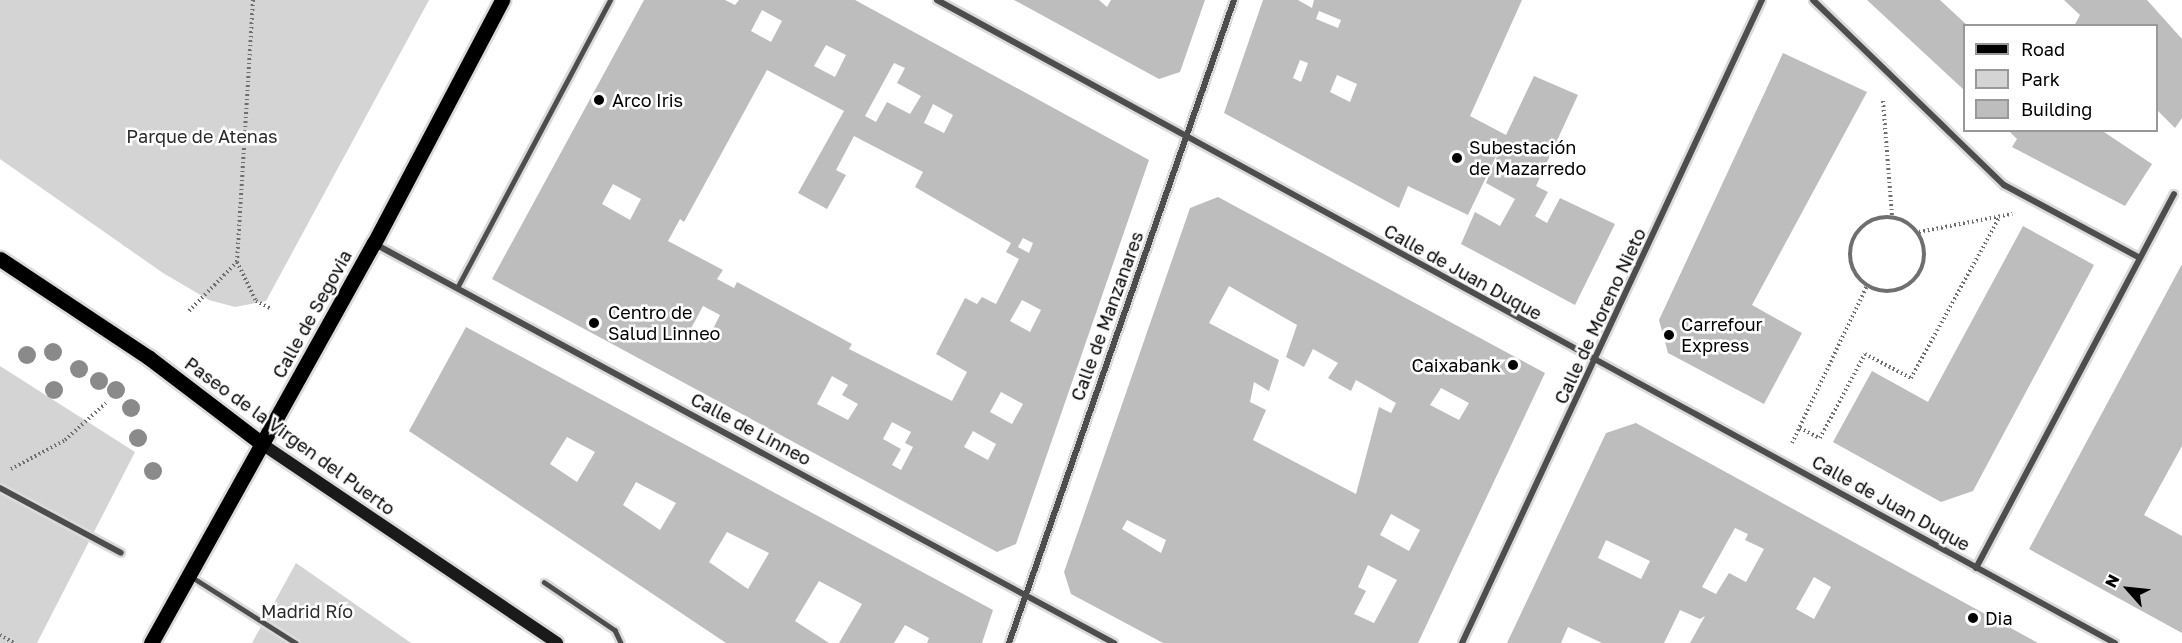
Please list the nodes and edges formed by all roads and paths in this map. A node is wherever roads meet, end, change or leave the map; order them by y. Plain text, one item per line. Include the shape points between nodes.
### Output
1 (253, 0) edge
2 (502, 0) edge
3 (610, 0) edge
4 (938, 0) edge
5 (1234, 0) edge
6 (1762, 0) edge
7 (1813, 0) edge
8 (1881, 94) dead end
9 (1187, 137) junction
10 (2175, 194) dead end
11 (2043, 206) junction
12 (1892, 216) junction
13 (2000, 218) junction
14 (1919, 232) junction
15 (374, 243) junction
16 (2140, 258) junction
17 (0, 259) edge
18 (237, 262) junction
19 (1867, 285) junction
20 (457, 288) junction
21 (270, 308) dead end
22 (189, 311) dead end
23 (1596, 361) junction
24 (106, 403) dead end
25 (1800, 428) junction
26 (261, 444) junction
27 (1784, 460) junction
28 (0, 475) edge
29 (0, 488) edge
30 (121, 554) dead end
31 (1976, 568) junction
32 (188, 574) junction
33 (544, 582) dead end
34 (1025, 593) junction
35 (0, 635) edge
36 (14, 643) edge
37 (151, 643) edge
38 (296, 643) edge
39 (557, 643) edge
40 (621, 643) edge
41 (1009, 643) edge
42 (1114, 643) edge
43 (1462, 643) edge
44 (2115, 643) edge

1 - 18 path
2 - 15 main road, Calle de Segovia
3 - 20 lane
4 - 9 street, Calle de Juan Duque
5 - 9 street, Calle de Manzanares
6 - 23 street, Calle de Moreno Nieto
7 - 11 street via 2004,185
8 - 12 path
9 - 23 street, Calle de Juan Duque
9 - 34 street, Calle de Manzanares
10 - 16 street, Calle de Juan Duque
11 - 13 path
11 - 16 street
12 - 14 path
12 - 19 path via 1868,221 1852,240 1851,266
13 - 14 path
13 - 25 path via 1911,378 1865,354 1820,438
14 - 19 path via 1925,257 1914,280 1892,291
15 - 20 street, Calle de Linneo
15 - 26 main road, Calle de Segovia
16 - 31 street, Calle de Juan Duque
17 - 26 main road, Paseo de la Virgen del Puerto via 148,357
18 - 21 path via 256,301
18 - 22 path
19 - 25 path
20 - 34 street, Calle de Linneo
23 - 27 street, Calle de Juan Duque
23 - 43 street, Calle de Moreno Nieto
24 - 28 path via 65,440
25 - 27 path
26 - 32 main road, Calle de Segovia
26 - 39 street, Paseo de la Virgen del Puerto
27 - 31 street, Calle de Juan Duque
29 - 30 street
31 - 44 street, Calle de Juan Duque
32 - 37 main road, Calle de Segovia
32 - 38 lane
33 - 40 lane via 615,630
34 - 41 street, Calle de Manzanares
34 - 42 street, Calle de Linneo
35 - 36 path

